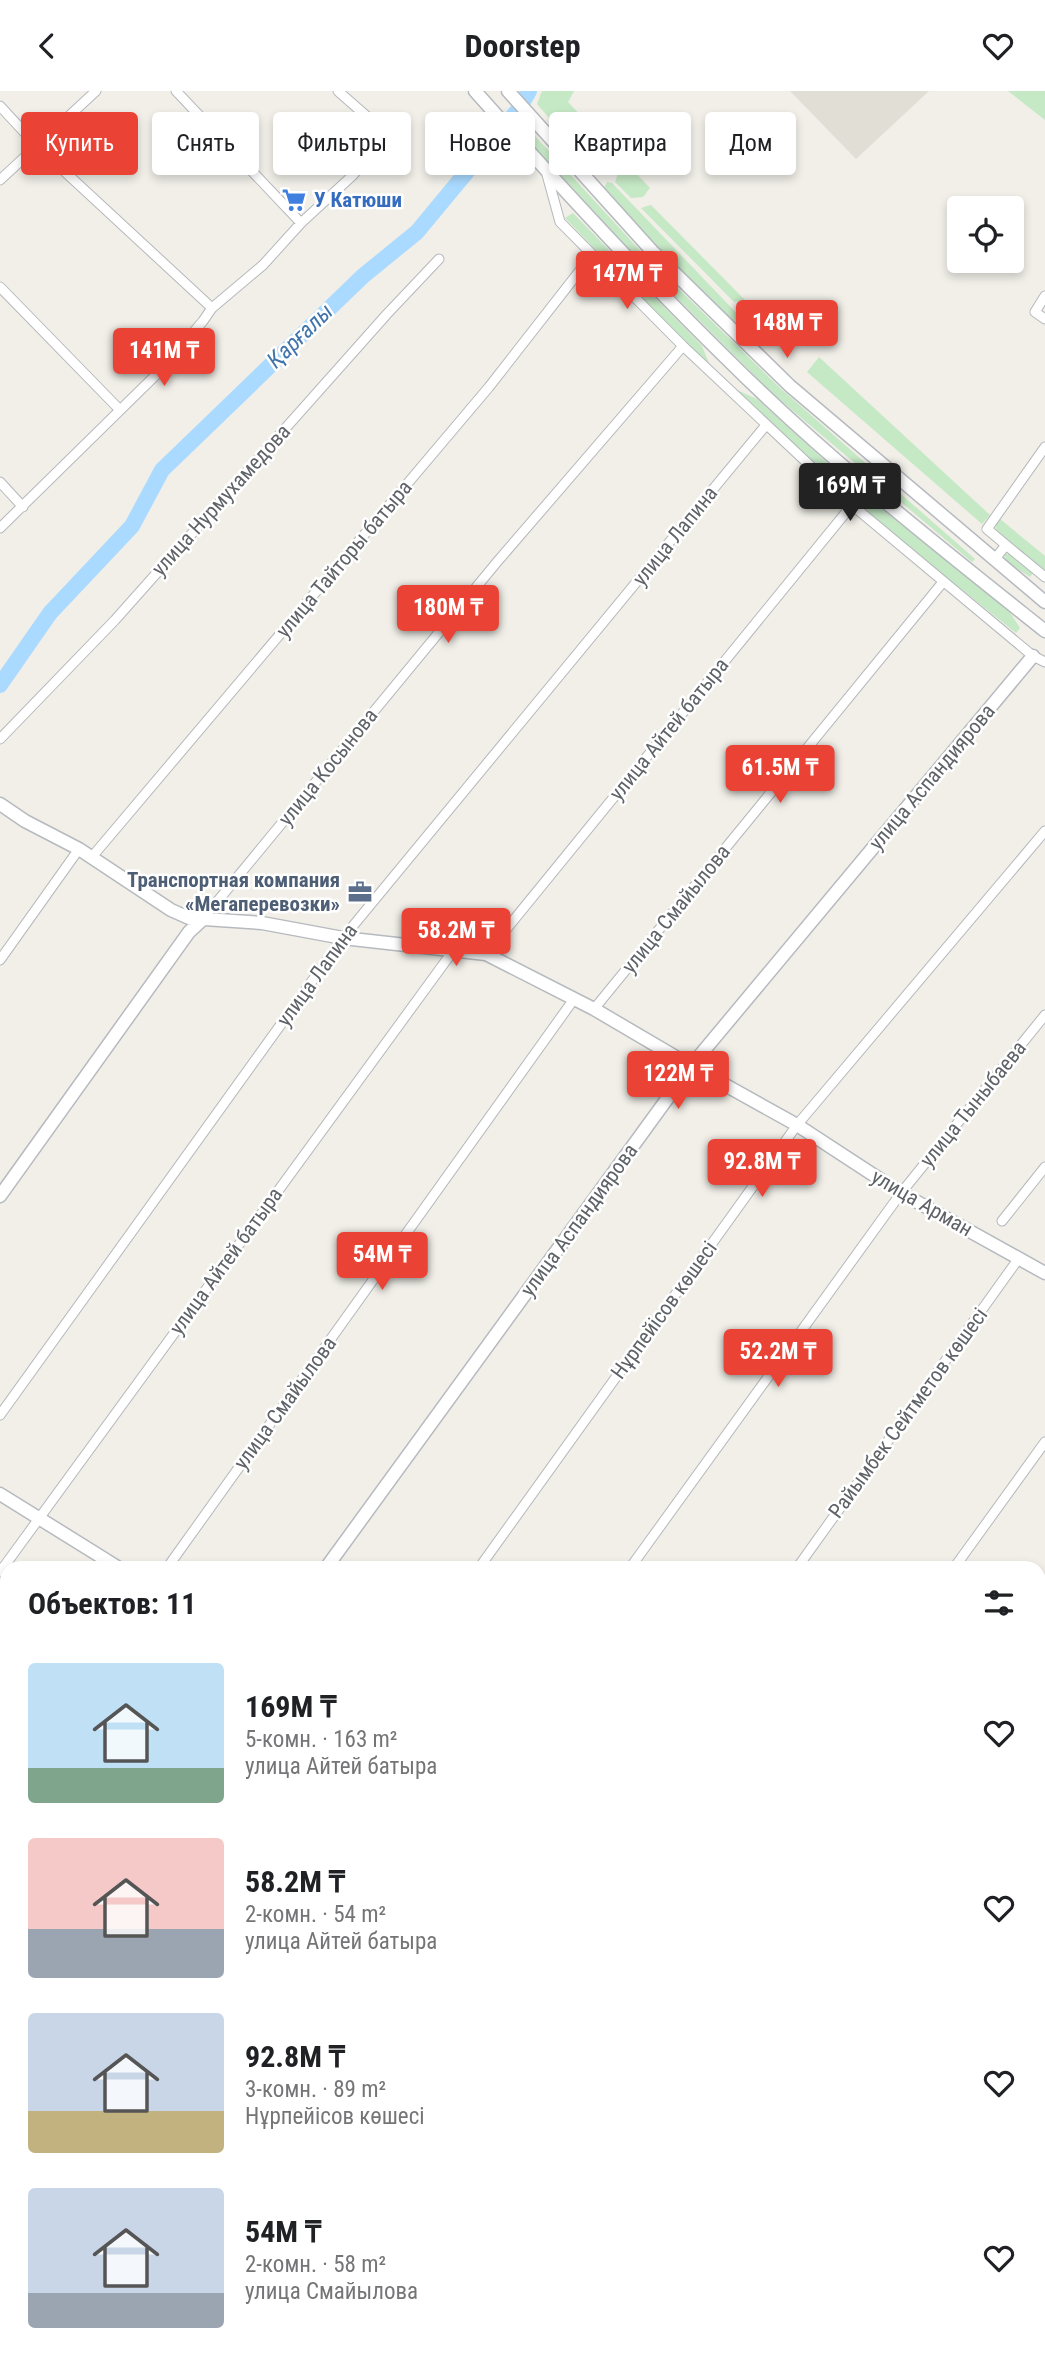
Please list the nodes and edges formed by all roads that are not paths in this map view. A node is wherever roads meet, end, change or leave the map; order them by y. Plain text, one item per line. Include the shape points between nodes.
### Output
1 (96, 91) edge
2 (176, 91) edge
3 (338, 91) edge
4 (475, 91) edge
5 (511, 94) edge
6 (0, 106) edge
7 (73, 112) edge
8 (21, 129) edge
9 (21, 161) edge
10 (545, 169) junction
11 (68, 175) edge
12 (0, 180) edge
13 (301, 223) junction
14 (592, 255) junction
15 (439, 259) dead end
16 (0, 287) edge
17 (1045, 296) edge
18 (212, 308) junction
19 (1045, 319) edge
20 (683, 346) junction
21 (120, 410) junction
22 (766, 425) junction
23 (1045, 447) edge
24 (0, 482) edge
25 (852, 505) junction
26 (23, 507) junction
27 (0, 528) edge
28 (1006, 545) junction
29 (994, 560) junction
30 (1045, 577) edge
31 (943, 582) junction
32 (1045, 602) edge
33 (1045, 631) edge
34 (1032, 656) junction
35 (1045, 662) edge
36 (0, 739) edge
37 (0, 804) edge
38 (1045, 831) edge
39 (79, 849) junction
40 (91, 858) junction
41 (202, 920) junction
42 (343, 938) junction
43 (453, 951) junction
44 (486, 954) junction
45 (0, 960) edge
46 (574, 999) junction
47 (594, 1009) junction
48 (1045, 1015) edge
49 (691, 1066) junction
50 (797, 1125) junction
51 (1045, 1167) edge
52 (901, 1193) junction
53 (0, 1196) edge
54 (1003, 1221) dead end
55 (1019, 1258) junction
56 (1045, 1273) edge
57 (0, 1415) edge
58 (1045, 1443) edge
59 (0, 1494) edge
60 (38, 1517) junction
61 (7, 1561) edge
62 (108, 1561) edge
63 (172, 1561) edge
64 (331, 1561) edge
65 (484, 1561) edge
66 (635, 1561) edge
67 (802, 1561) edge
68 (959, 1561) edge

1 - 7 street
2 - 13 street
3 - 13 street via 388,135
4 - 10 street
5 - 29 street via 652,251 790,386
6 - 8 street
9 - 12 street
10 - 14 street via 561,222
10 - 33 street via 726,358 795,423
11 - 18 street
13 - 18 street via 263,265
14 - 20 street
14 - 40 street, улица Тайторы батыра via 489,387
15 - 36 street, улица Нурмухамедова via 115,620
16 - 21 street
17 - 19 street via 1035,311
18 - 21 street via 164,367
20 - 22 street
20 - 41 street, улица Косынова via 497,562
21 - 26 street
22 - 25 street
22 - 42 street, улица Лапина
23 - 28 street via 987,529
24 - 26 street
25 - 31 street
25 - 44 street, улица Айтей батыра
26 - 27 street
28 - 29 street
28 - 30 street
29 - 32 street
31 - 34 street
31 - 47 street, улица Смайылова
34 - 35 street
34 - 49 street, улица Аспандиярова
37 - 39 street, улица Арман
38 - 50 street, Нұрпейісов көшесі
39 - 40 street, улица Арман
39 - 45 street
40 - 41 street, улица Арман via 171,910
41 - 42 street, улица Арман via 262,923
41 - 53 street, улица Косынова
42 - 43 street, улица Арман
42 - 57 street, улица Лапина
43 - 44 street, улица Арман
43 - 60 street, улица Айтей батыра
44 - 46 street, улица Арман
46 - 47 street, улица Арман
46 - 63 street, улица Смайылова
47 - 49 street, улица Арман
48 - 52 street, улица Тыныбаева
49 - 50 street, улица Арман
49 - 64 street, улица Аспандиярова
50 - 52 street, улица Арман
50 - 65 street, Нұрпейісов көшесі
51 - 54 street
52 - 55 street, улица Арман
52 - 66 street, улица Тыныбаева
55 - 56 street, улица Арман
55 - 67 street, Райымбек Сейтметов көшесі
58 - 68 street
59 - 60 street
60 - 61 street, улица Айтей батыра
60 - 62 street

